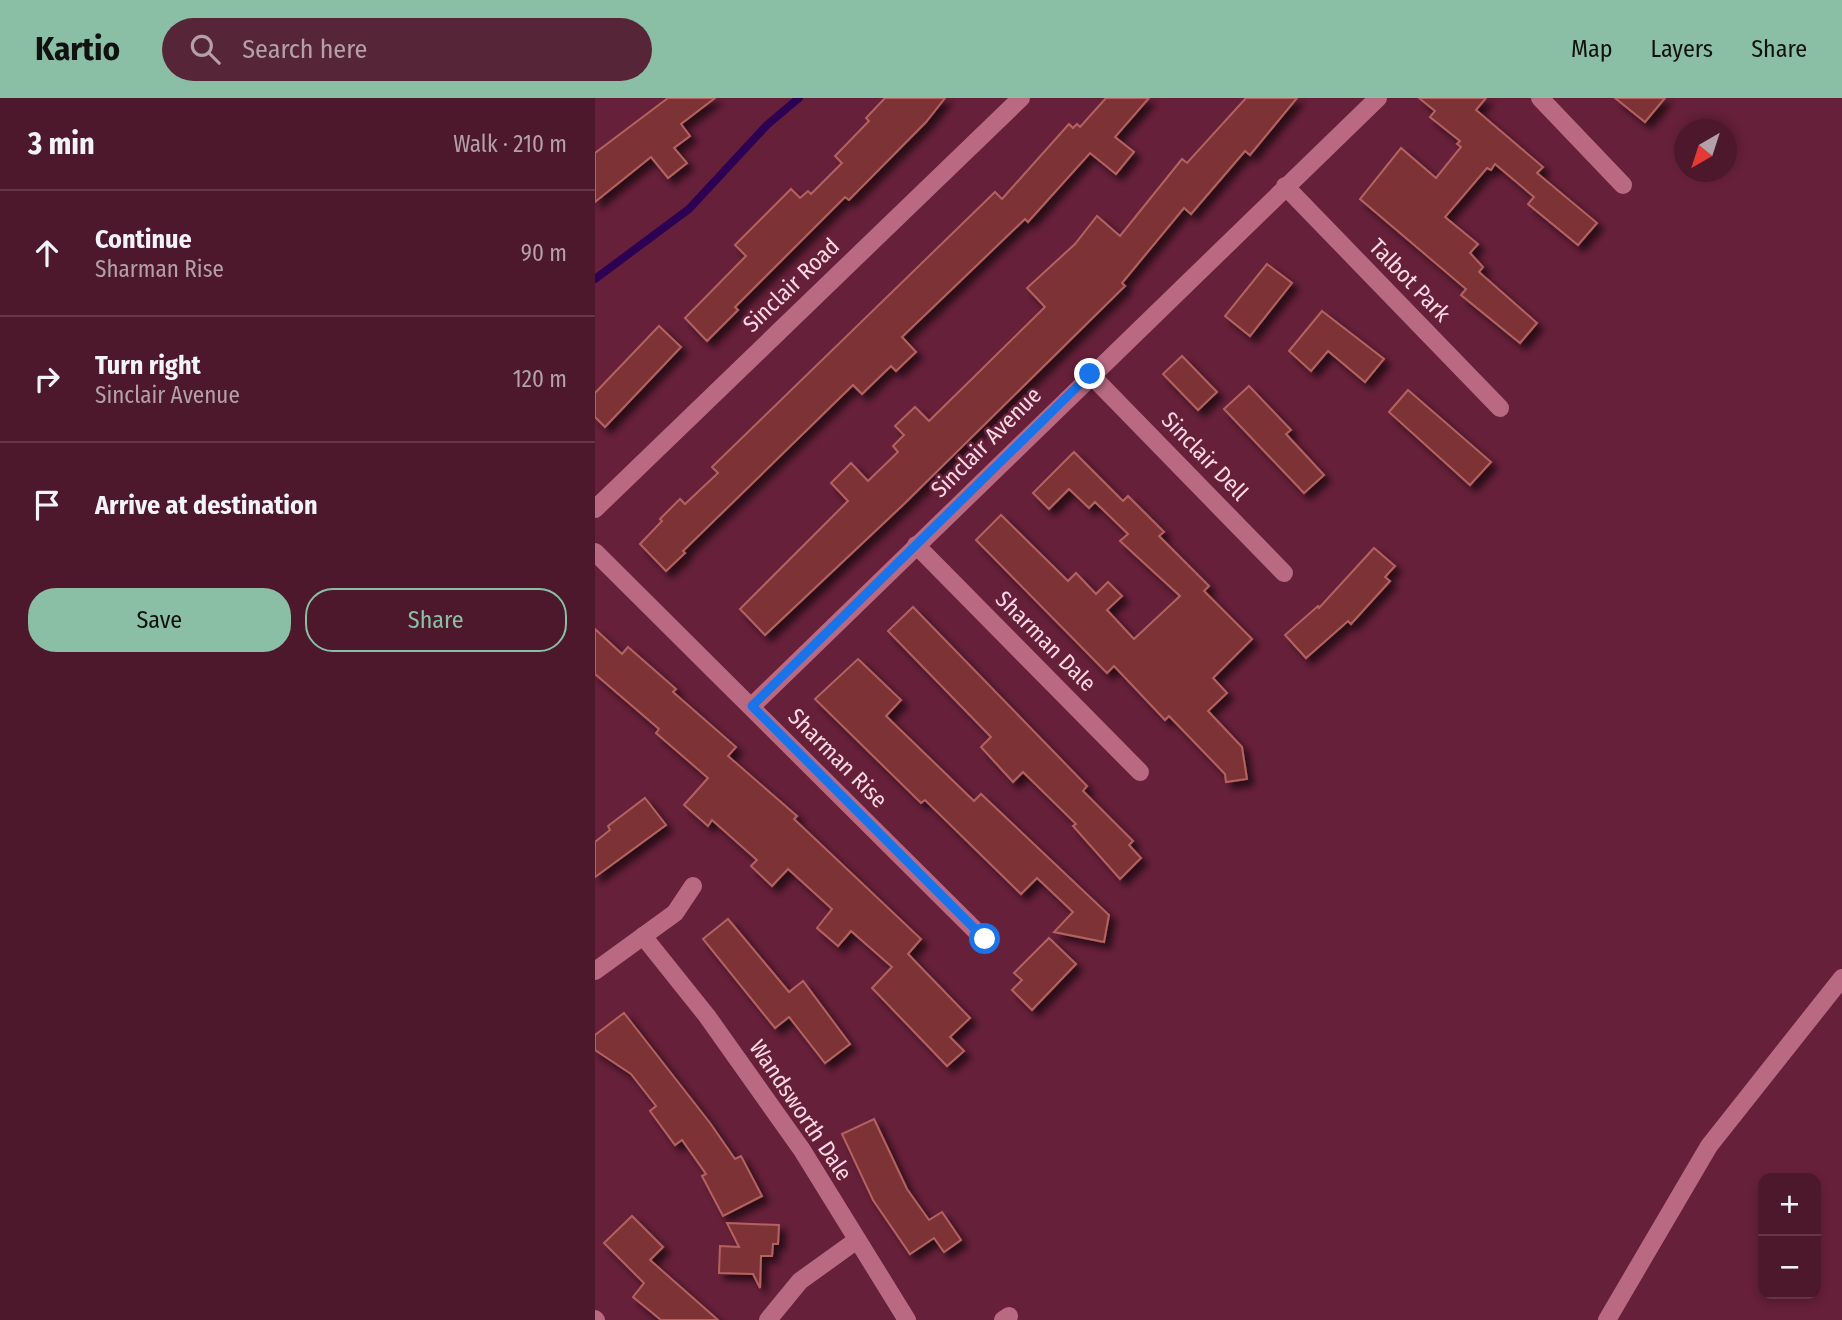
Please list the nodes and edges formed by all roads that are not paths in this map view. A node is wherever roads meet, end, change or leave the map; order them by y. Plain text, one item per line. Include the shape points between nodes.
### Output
1 (1021, 98) edge
2 (1378, 98) edge
3 (1540, 98) edge
4 (1623, 185) dead end
5 (1285, 186) junction
6 (1090, 374) junction
7 (1500, 408) dead end
8 (595, 509) edge
9 (916, 545) junction
10 (595, 552) edge
11 (1284, 573) dead end
12 (752, 706) junction
13 (1140, 772) dead end
14 (692, 886) dead end
15 (642, 936) junction
16 (986, 941) dead end
17 (595, 971) edge
18 (1842, 978) edge
19 (857, 1240) junction
20 (768, 1320) edge
21 (907, 1320) edge
22 (1607, 1320) edge

1 - 8 street, Sinclair Road
2 - 5 street, Sinclair Avenue
3 - 4 street
5 - 6 street, Sinclair Avenue
5 - 7 street, Talbot Park
6 - 9 street, Sinclair Avenue
6 - 11 street, Sinclair Dell
9 - 12 street, Sinclair Avenue
9 - 13 street, Sharman Dale
10 - 12 street, Sharman Rise
12 - 16 street, Sharman Rise
14 - 15 street via 675,913
15 - 17 street
15 - 19 street, Wandsworth Dale via 707,1016 795,1138
18 - 22 street via 1709,1146
19 - 20 street via 800,1281
19 - 21 street, Wandsworth Dale

